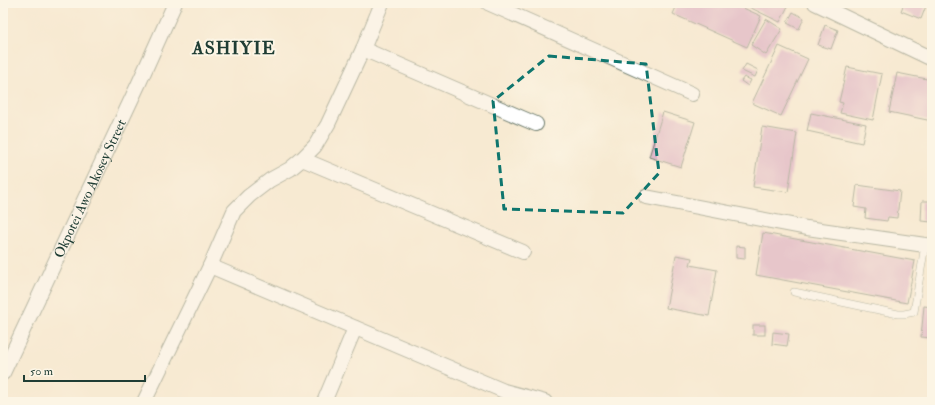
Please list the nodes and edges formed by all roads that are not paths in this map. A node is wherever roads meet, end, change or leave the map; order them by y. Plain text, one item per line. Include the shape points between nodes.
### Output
1 (175, 3) edge
2 (382, 3) edge
3 (488, 3) edge
4 (815, 3) edge
5 (363, 49) junction
6 (932, 59) edge
7 (692, 94) dead end
8 (536, 124) dead end
9 (302, 159) junction
10 (646, 197) dead end
11 (929, 245) edge
12 (523, 252) dead end
13 (210, 266) junction
14 (794, 292) dead end
15 (355, 328) junction
16 (3, 373) edge
17 (144, 402) edge
18 (324, 402) edge
19 (545, 402) edge

1 - 16 street, Okpotei Awo Akosey Street
2 - 5 street
3 - 7 street
4 - 6 street
5 - 8 street
5 - 9 street via 328,124 315,146
9 - 12 street
9 - 13 street via 249,196 234,211
10 - 11 street via 807,228
11 - 14 lane via 914,312 898,314
13 - 15 street
13 - 17 street
15 - 18 street
15 - 19 street via 504,391

